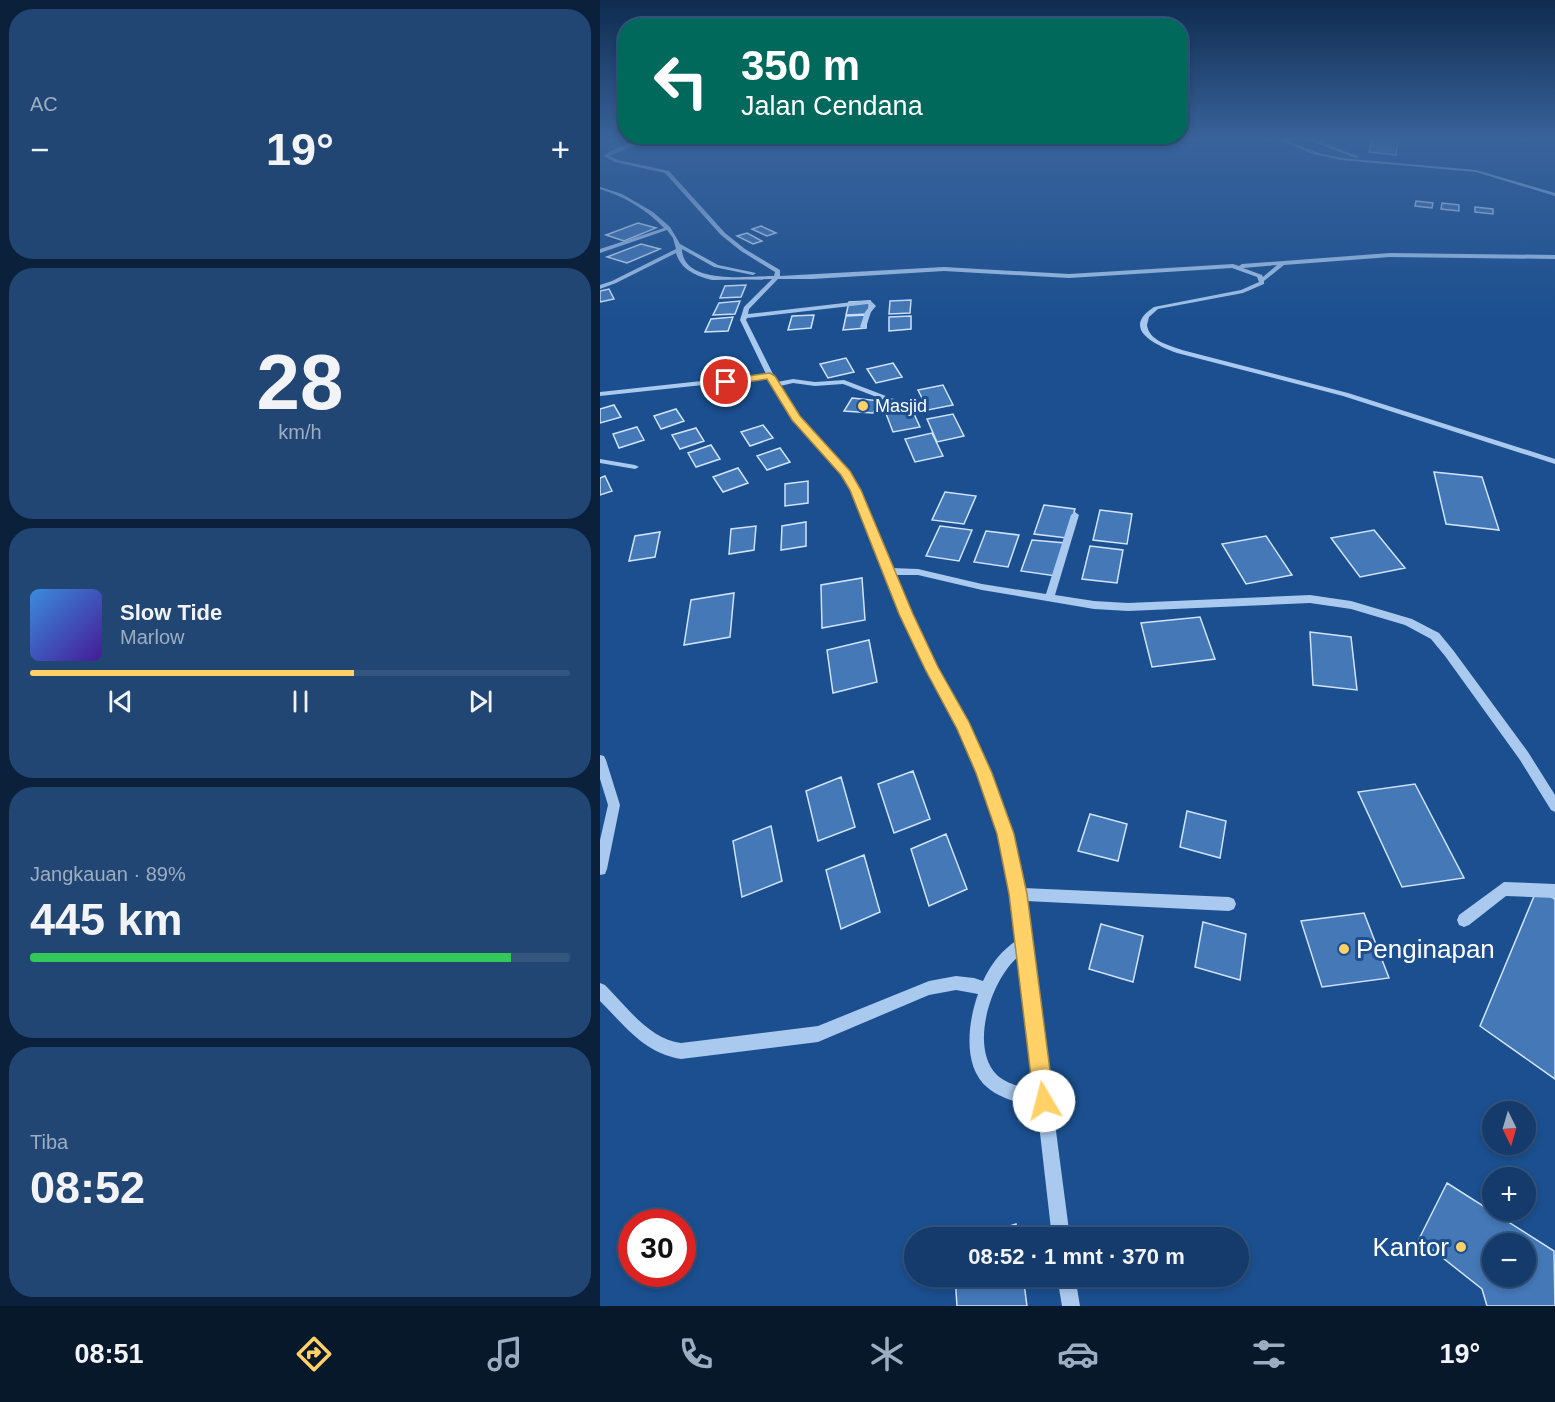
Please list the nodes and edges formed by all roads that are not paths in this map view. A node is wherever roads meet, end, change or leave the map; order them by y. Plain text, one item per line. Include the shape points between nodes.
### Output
1 (633, 201) edge
2 (692, 201) edge
3 (669, 228) junction
4 (679, 247) junction
5 (600, 251) edge
6 (1555, 257) edge
7 (1284, 262) junction
8 (1233, 267) junction
9 (777, 277) junction
10 (1263, 279) junction
11 (600, 287) edge
12 (744, 316) junction
13 (863, 327) dead end
14 (772, 380) junction
15 (600, 394) edge
16 (895, 401) dead end
17 (600, 461) edge
18 (1555, 462) edge
19 (635, 467) dead end
20 (1075, 515) dead end
21 (889, 571) junction
22 (1049, 599) junction
23 (600, 760) edge
24 (1555, 806) edge
25 (600, 869) edge
26 (1555, 891) edge
27 (1018, 894) junction
28 (1229, 904) dead end
29 (1464, 920) dead end
30 (1024, 943) junction
31 (600, 990) edge
32 (986, 990) junction
33 (1044, 1101) junction
34 (1060, 1227) edge
35 (1068, 1287) edge
36 (1071, 1306) edge

1 - 3 street
2 - 9 street via 743,250 778,271
3 - 4 street
3 - 5 street
4 - 9 street via 716,266
4 - 9 street via 684,264 702,276
4 - 11 street
6 - 7 street via 1390,255
7 - 8 street
7 - 10 street
8 - 9 street via 1069,276 944,269
8 - 10 street
9 - 12 street via 751,300
10 - 18 street via 1244,291 1156,308 1145,318 1144,329 1150,339 1172,348 1316,386
12 - 13 street via 870,302 873,306
12 - 14 street
14 - 15 street
14 - 16 street via 844,382
14 - 21 street via 807,433 846,473
17 - 19 street
20 - 22 street
21 - 22 street via 918,572
21 - 27 street via 984,773 1006,834
22 - 24 street via 1128,607 1310,599 1350,605 1408,622 1435,636 1449,653
23 - 25 street via 614,805
26 - 29 street via 1504,889
27 - 28 street
27 - 30 street
30 - 32 street via 1003,960
30 - 33 street
31 - 32 street via 648,1039 681,1051 818,1034 928,988 956,983
32 - 33 street via 978,1036 984,1071 1002,1088
33 - 34 street
35 - 36 street

